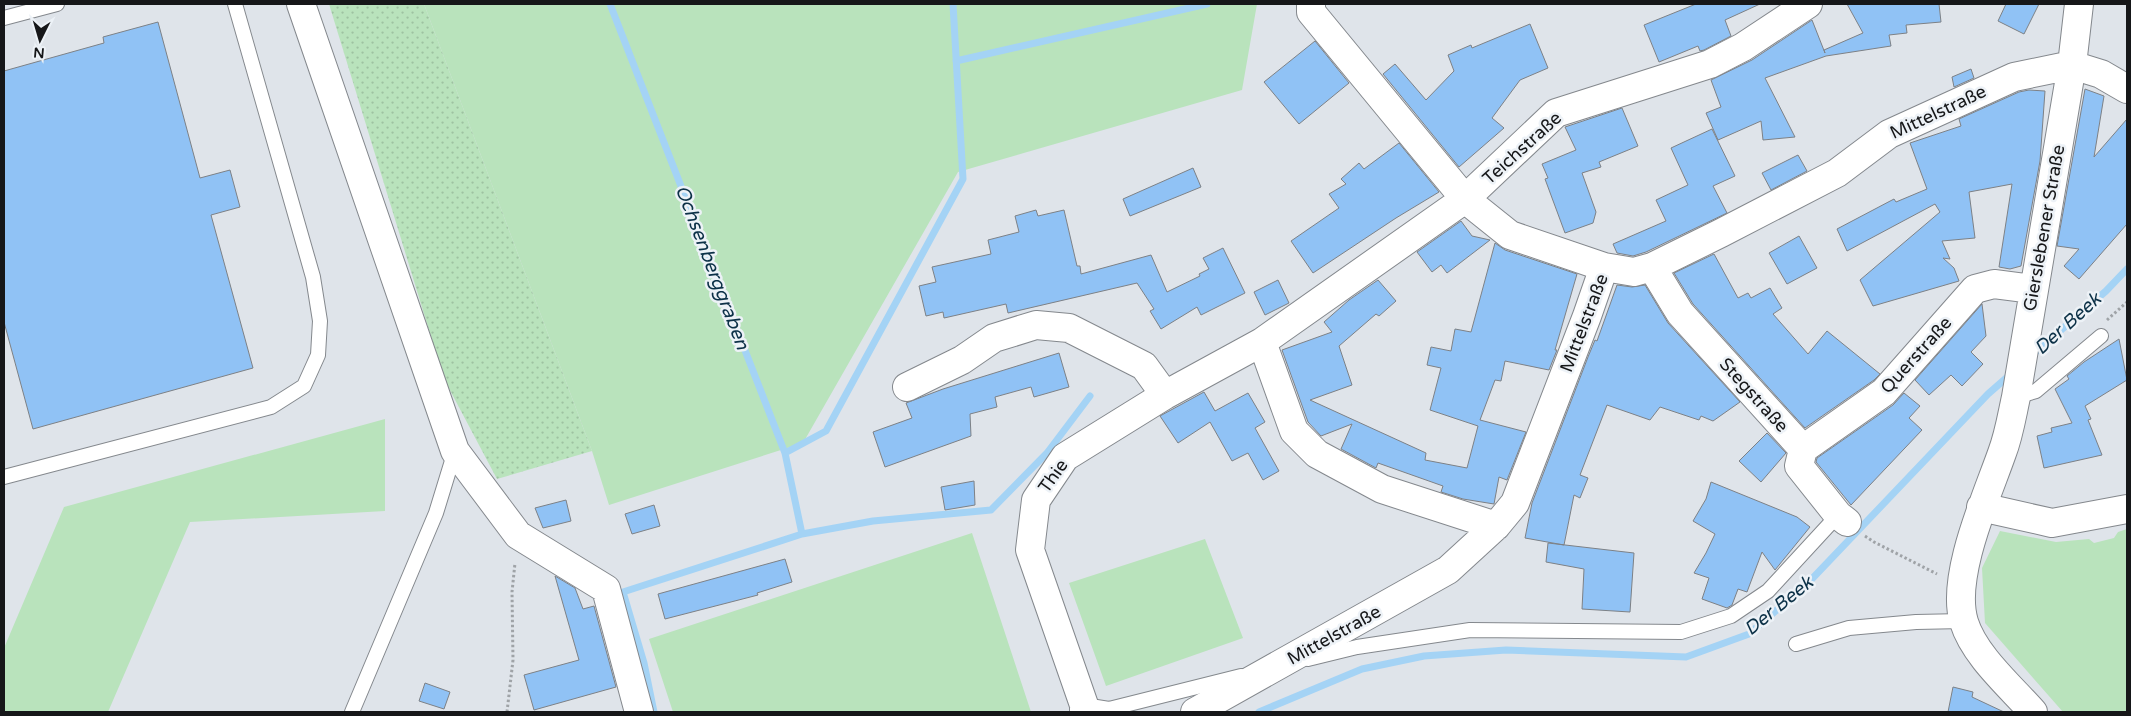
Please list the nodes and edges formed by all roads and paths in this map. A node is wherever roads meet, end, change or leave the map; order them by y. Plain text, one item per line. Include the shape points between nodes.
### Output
1 (57, 4) edge
2 (234, 4) edge
3 (301, 4) edge
4 (1311, 4) edge
5 (1808, 4) edge
6 (2079, 4) edge
7 (4, 18) edge
8 (2072, 65) junction
9 (2127, 89) edge
10 (1465, 200) junction
11 (1652, 266) junction
12 (1604, 267) junction
13 (2034, 289) junction
14 (2127, 302) edge
15 (2101, 336) joint
16 (1262, 342) junction
17 (907, 387) dead end
18 (2017, 393) junction
19 (1165, 395) junction
20 (1803, 449) junction
21 (455, 452) junction
22 (4, 477) edge
23 (1981, 507) junction
24 (2127, 509) edge
25 (1843, 519) joint
26 (1496, 526) junction
27 (518, 535) junction
28 (1874, 542) dead end
29 (1960, 585) junction
30 (1964, 621) junction
31 (1796, 644) dead end
32 (1275, 668) junction
33 (1084, 709) edge
34 (352, 712) edge
35 (507, 712) edge
36 (640, 712) edge
37 (1195, 712) edge
38 (2033, 712) edge

1 - 7 lane
2 - 22 lane via 313,277 320,321 318,355 304,386 271,407
3 - 21 street
4 - 10 street via 1311,12
5 - 10 street, Teichstraße via 1744,47 1710,64 1556,113
6 - 8 street, Gierslebener Straße
8 - 9 street, Mittelstraße via 2101,74
8 - 11 street, Mittelstraße via 2014,77 1889,134 1837,173
8 - 13 street, Gierslebener Straße
10 - 12 street via 1510,235
10 - 16 street, Teichstraße
11 - 12 street, Mittelstraße via 1634,272
11 - 20 street, Stegstraße via 1680,313
12 - 26 street, Mittelstraße via 1515,503
13 - 18 street, Gierslebener Straße
13 - 20 street, Querstraße via 1994,284 1975,289 1884,392
14 - 15 path via 2102,325
15 - 18 lane via 2036,391
16 - 19 street, Thie
16 - 26 street via 1294,431 1317,454 1382,489
17 - 19 street via 962,360 994,338 1036,325 1069,328 1144,366
18 - 23 street, Gierslebener Straße via 2003,451
19 - 33 street, Thie via 1065,457 1036,500 1030,550
20 - 25 street via 1799,466
21 - 27 street
21 - 34 lane via 436,513
23 - 24 street via 2052,523
23 - 29 street, Gierslebener Straße
25 - 32 lane via 1768,591 1731,616 1682,632 1470,630 1357,646
26 - 32 street, Mittelstraße via 1448,570
27 - 35 path via 512,592 513,660
27 - 36 street via 606,590
28 - 29 path
29 - 30 street, Gierslebener Straße
30 - 31 lane via 1849,628
30 - 38 street, Gierslebener Straße via 1976,648
32 - 33 lane via 1109,709
32 - 37 street, Mittelstraße

